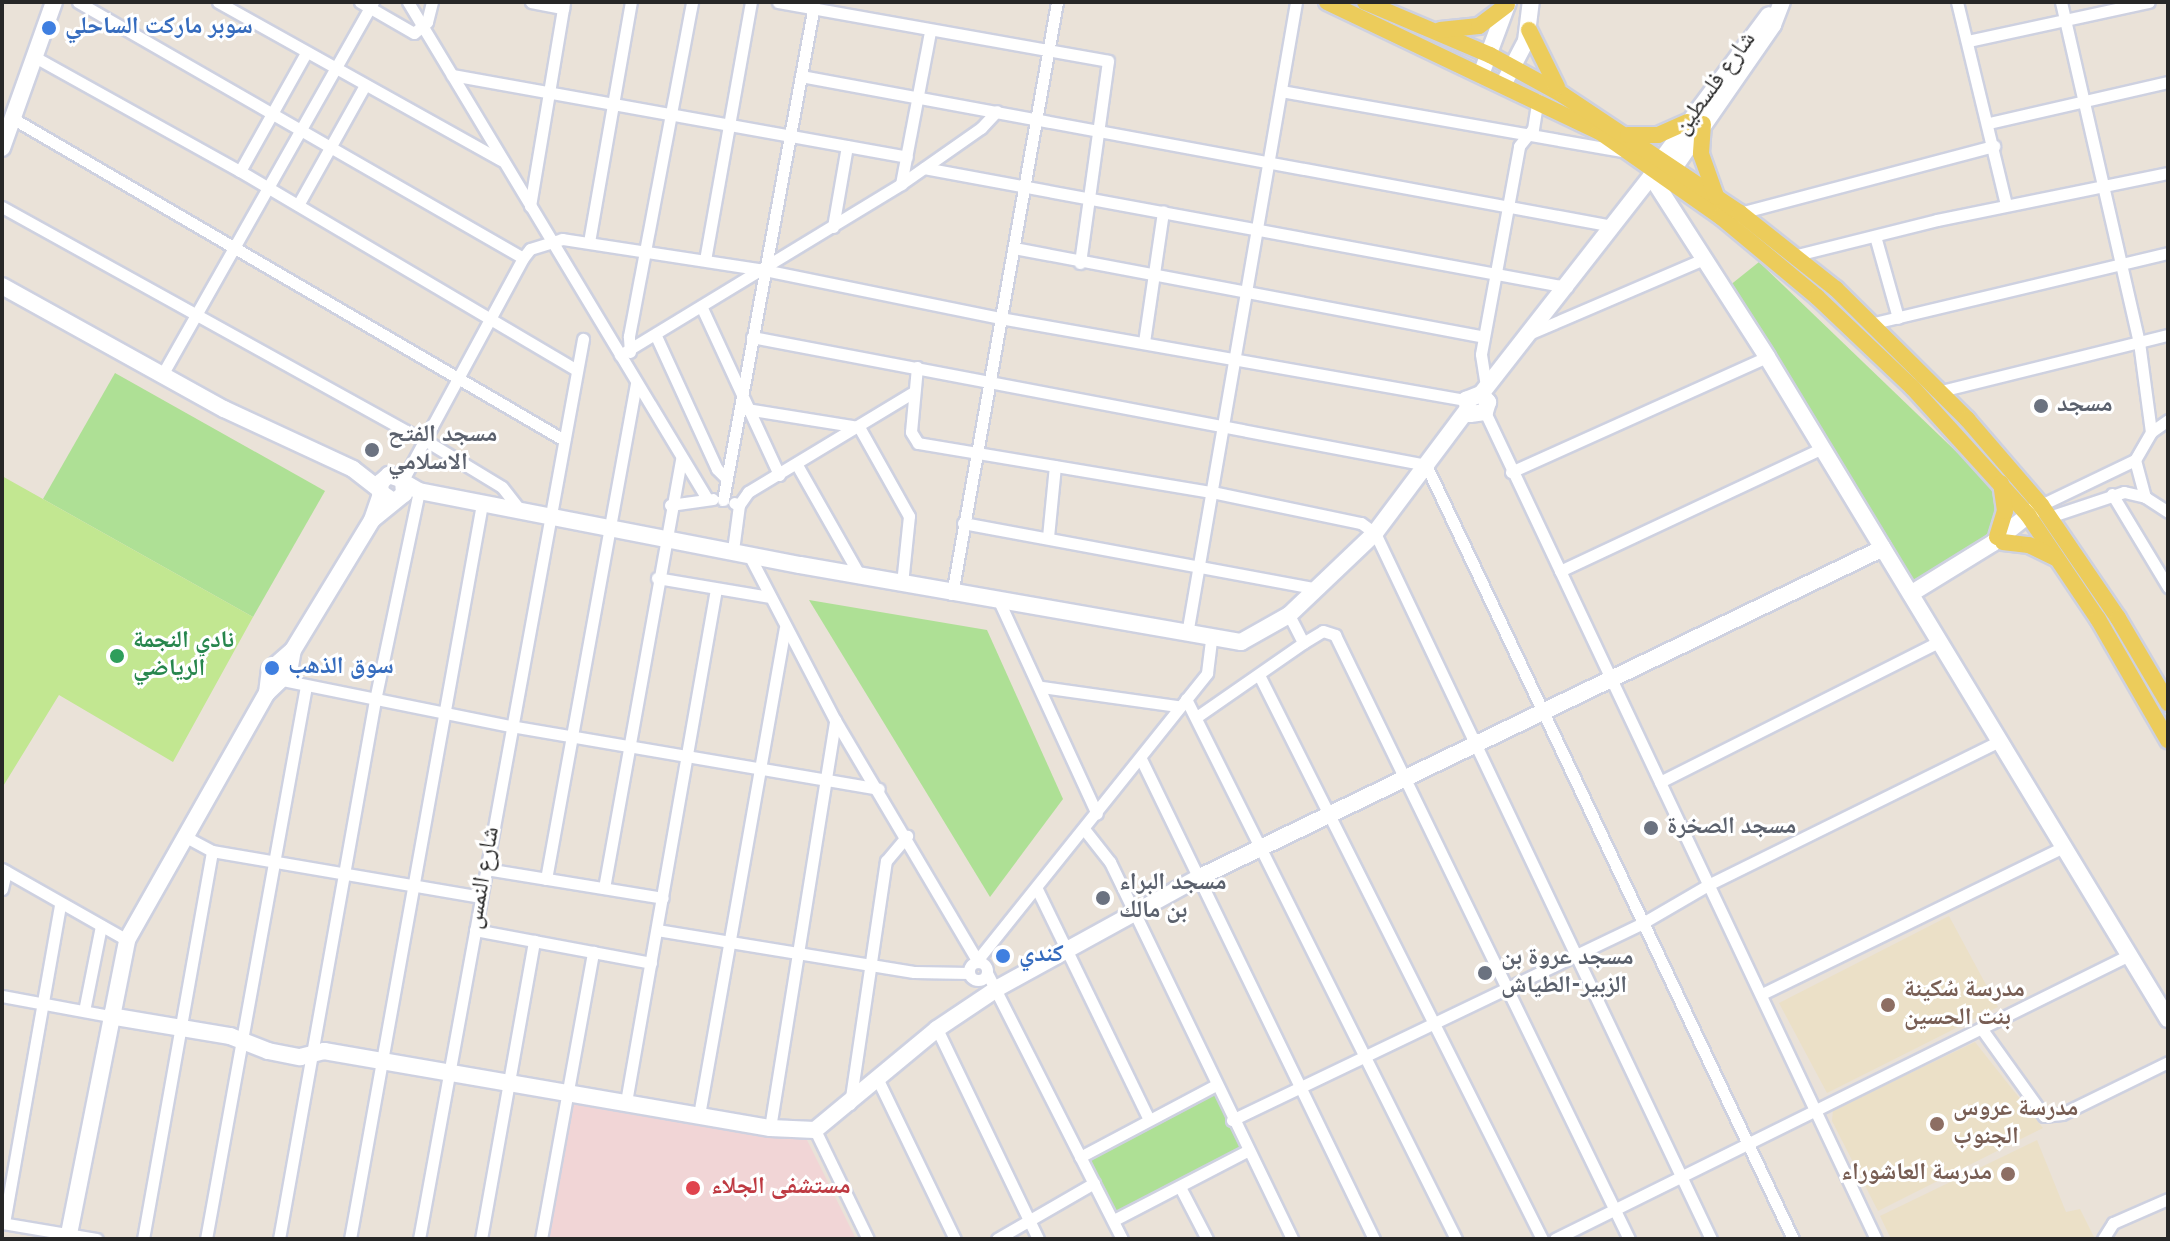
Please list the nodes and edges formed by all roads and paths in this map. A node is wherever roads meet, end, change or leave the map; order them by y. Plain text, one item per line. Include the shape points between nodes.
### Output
1 (54, 2) edge
2 (78, 2) edge
3 (218, 2) edge
4 (408, 2) edge
5 (432, 2) edge
6 (531, 2) edge
7 (631, 2) edge
8 (692, 2) edge
9 (751, 2) edge
10 (778, 2) edge
11 (1057, 2) edge
12 (1296, 2) edge
13 (1327, 2) edge
14 (1365, 2) edge
15 (1531, 2) edge
16 (1957, 2) edge
17 (2061, 2) edge
18 (2149, 2) edge
19 (1507, 3) edge
20 (367, 4) edge
21 (563, 5) edge
22 (814, 6) edge
23 (1778, 8) edge
24 (2065, 19) junction
25 (423, 28) junction
26 (1431, 29) junction
27 (1529, 30) junction
28 (930, 32) junction
29 (1968, 41) junction
30 (1047, 51) junction
31 (306, 53) junction
32 (1490, 55) junction
33 (33, 56) junction
34 (1515, 67) junction
35 (334, 69) junction
36 (1482, 72) junction
37 (452, 75) junction
38 (801, 76) junction
39 (2168, 82) edge
40 (1504, 83) junction
41 (364, 87) junction
42 (547, 89) junction
43 (1281, 91) junction
44 (1563, 95) junction
45 (918, 97) junction
46 (1538, 99) junction
47 (2087, 101) junction
48 (613, 102) junction
49 (997, 111) junction
50 (672, 113) junction
51 (271, 115) junction
52 (1036, 116) junction
53 (12, 118) junction
54 (1695, 123) junction
55 (1989, 123) junction
56 (729, 124) junction
57 (1102, 128) junction
58 (299, 132) junction
59 (791, 135) junction
60 (1625, 135) junction
61 (1526, 137) junction
62 (847, 146) junction
63 (1994, 146) junction
64 (2, 148) edge
65 (330, 149) junction
66 (1630, 153) junction
67 (907, 157) junction
68 (502, 161) junction
69 (1269, 162) junction
70 (924, 168) junction
71 (1661, 168) junction
72 (240, 171) junction
73 (2168, 173) edge
74 (901, 184) junction
75 (1025, 185) junction
76 (268, 187) junction
77 (2105, 188) junction
78 (1090, 197) junction
79 (1717, 197) junction
80 (298, 205) junction
81 (1508, 205) junction
82 (2006, 205) junction
83 (530, 206) junction
84 (2, 207) edge
85 (1163, 211) junction
86 (1740, 213) junction
87 (1613, 226) junction
88 (833, 227) junction
89 (1257, 229) junction
90 (1875, 236) junction
91 (550, 240) junction
92 (589, 242) junction
93 (233, 248) junction
94 (1014, 248) junction
95 (645, 251) junction
96 (2168, 253) edge
97 (1797, 255) junction
98 (523, 258) junction
99 (1706, 258) junction
100 (705, 260) junction
101 (1080, 263) junction
102 (2124, 264) junction
103 (764, 270) junction
104 (1496, 273) junction
105 (1152, 276) junction
106 (2, 286) edge
107 (1567, 287) junction
108 (1246, 294) junction
109 (702, 308) junction
110 (196, 314) junction
111 (491, 318) junction
112 (1000, 318) junction
113 (1898, 318) junction
114 (1874, 323) junction
115 (1531, 333) junction
116 (2168, 335) edge
117 (656, 336) junction
118 (752, 337) junction
119 (1484, 337) junction
120 (583, 339) dead end
121 (1144, 342) junction
122 (2139, 342) junction
123 (625, 354) junction
124 (1767, 357) junction
125 (1235, 359) junction
126 (917, 367) junction
127 (577, 370) junction
128 (162, 375) junction
129 (459, 377) junction
130 (990, 380) junction
131 (636, 384) junction
132 (1941, 391) junction
133 (912, 393) junction
134 (1475, 398) junction
135 (744, 404) junction
136 (1485, 412) joint
137 (2168, 420) edge
138 (1224, 422) junction
139 (859, 427) junction
140 (2151, 432) junction
141 (411, 434) dead end
142 (423, 439) junction
143 (564, 440) junction
144 (1821, 449) junction
145 (977, 452) junction
146 (681, 459) junction
147 (2135, 460) junction
148 (797, 465) junction
149 (1426, 465) junction
150 (1055, 466) junction
151 (1511, 472) junction
152 (779, 475) junction
153 (727, 479) junction
154 (2000, 482) junction
155 (2081, 485) junction
156 (398, 487) junction
157 (1212, 492) junction
158 (2112, 494) junction
159 (706, 497) junction
160 (2145, 497) junction
161 (723, 500) junction
162 (2088, 503) junction
163 (482, 504) junction
164 (670, 505) junction
165 (739, 505) junction
166 (521, 511) junction
167 (2168, 512) edge
168 (2038, 515) junction
169 (549, 517) junction
170 (963, 523) junction
171 (610, 528) junction
172 (1375, 533) junction
173 (1048, 537) junction
174 (665, 539) junction
175 (1998, 541) junction
176 (1883, 548) junction
177 (741, 551) junction
178 (2061, 560) junction
179 (1199, 566) junction
180 (1560, 571) junction
181 (859, 574) junction
182 (657, 578) junction
183 (902, 584) junction
184 (2168, 587) edge
185 (716, 589) junction
186 (1318, 589) junction
187 (1912, 593) junction
188 (952, 594) junction
189 (769, 597) junction
190 (999, 601) junction
191 (1289, 615) junction
192 (785, 629) junction
193 (1187, 634) junction
194 (1211, 639) junction
195 (1938, 642) junction
196 (1303, 643) junction
197 (288, 676) junction
198 (1260, 677) junction
199 (1611, 678) junction
200 (1042, 687) junction
201 (375, 700) junction
202 (1182, 703) junction
203 (2168, 703) edge
204 (1540, 713) junction
205 (444, 714) junction
206 (1198, 716) junction
207 (835, 720) junction
208 (511, 726) junction
209 (571, 736) junction
210 (2168, 740) edge
211 (1999, 741) junction
212 (629, 746) junction
213 (1475, 747) junction
214 (688, 756) junction
215 (1141, 759) junction
216 (759, 768) junction
217 (825, 779) junction
218 (1406, 780) junction
219 (1660, 782) junction
220 (879, 789) junction
221 (1097, 814) junction
222 (1328, 816) junction
223 (1084, 829) junction
224 (184, 836) junction
225 (907, 836) junction
226 (1262, 847) junction
227 (2064, 847) junction
228 (212, 851) junction
229 (274, 863) junction
230 (486, 869) junction
231 (4, 870) edge
232 (344, 875) junction
233 (1198, 878) junction
234 (546, 879) junction
235 (1708, 885) junction
236 (413, 886) junction
237 (604, 888) junction
238 (2, 889) edge
239 (1037, 889) junction
240 (481, 897) junction
241 (663, 898) junction
242 (60, 904) junction
243 (1134, 915) junction
244 (1641, 924) junction
245 (101, 926) junction
246 (475, 930) junction
247 (657, 930) junction
248 (127, 940) junction
249 (534, 941) junction
250 (730, 943) junction
251 (593, 952) junction
252 (798, 952) junction
253 (1066, 952) junction
254 (1574, 954) junction
255 (2129, 955) junction
256 (978, 960) junction
257 (651, 963) junction
258 (869, 963) junction
259 (969, 973) junction
260 (987, 973) junction
261 (1507, 984) junction
262 (998, 988) junction
263 (1762, 994) junction
264 (2, 996) edge
265 (43, 1004) junction
266 (84, 1011) junction
267 (110, 1016) junction
268 (2168, 1019) edge
269 (1436, 1021) junction
270 (181, 1028) junction
271 (1981, 1028) junction
272 (937, 1029) junction
273 (241, 1040) junction
274 (313, 1052) junction
275 (1365, 1055) junction
276 (382, 1062) junction
277 (2168, 1062) edge
278 (451, 1074) junction
279 (877, 1078) junction
280 (510, 1084) junction
281 (1216, 1085) junction
282 (1299, 1087) junction
283 (567, 1093) junction
284 (626, 1102) junction
285 (850, 1104) junction
286 (1814, 1111) junction
287 (699, 1115) junction
288 (1148, 1118) junction
289 (1232, 1120) junction
290 (770, 1128) junction
291 (815, 1130) junction
292 (1749, 1147) junction
293 (1247, 1151) junction
294 (1080, 1157) junction
295 (1682, 1179) junction
296 (1094, 1183) junction
297 (1180, 1187) junction
298 (2168, 1199) edge
299 (1615, 1211) junction
300 (1114, 1220) junction
301 (3, 1223) edge
302 (1029, 1223) junction
303 (68, 1237) edge
304 (97, 1239) edge
305 (143, 1239) edge
306 (206, 1239) edge
307 (279, 1239) edge
308 (350, 1239) edge
309 (419, 1239) edge
310 (481, 1239) edge
311 (541, 1239) edge
312 (868, 1239) edge
313 (955, 1239) edge
314 (997, 1239) edge
315 (1038, 1239) edge
316 (1122, 1239) edge
317 (1207, 1239) edge
318 (1292, 1239) edge
319 (1374, 1239) edge
320 (1456, 1239) edge
321 (1542, 1239) edge
322 (1555, 1239) edge
323 (1629, 1239) edge
324 (1711, 1239) edge
325 (1793, 1239) edge
326 (1876, 1239) edge
327 (2103, 1239) edge

1 - 33 street
2 - 51 street
3 - 31 street
4 - 25 street
5 - 25 street
6 - 21 street
7 - 48 street
8 - 50 street
9 - 56 street
10 - 22 street
11 - 30 street
12 - 43 street
13 - 36 main road
14 - 26 main road
15 - 27 street
16 - 29 street
17 - 24 street
18 - 24 street
19 - 26 main road via 1479,26
19 - 32 street
20 - 25 street via 406,32
20 - 35 street
21 - 42 street
22 - 28 street
22 - 38 street
23 - 54 street, شارع فلسطين via 1761,22
24 - 29 street
24 - 47 street
25 - 37 street
26 - 32 main road
27 - 34 street
27 - 44 main road via 1539,58
28 - 30 street
28 - 45 street
29 - 55 street
30 - 52 street
30 - 57 street via 1108,61
31 - 35 street
31 - 51 street
32 - 34 main road
32 - 36 street
33 - 53 street
33 - 72 street
34 - 40 street
34 - 44 main road
35 - 41 street
35 - 58 street
36 - 40 main road
37 - 42 street
37 - 68 street
38 - 45 street
38 - 59 street
39 - 47 street
40 - 46 main road
41 - 65 street
41 - 68 street
42 - 48 street
42 - 83 street
43 - 61 street
43 - 69 street
44 - 60 main road
45 - 49 street
45 - 67 street
46 - 61 street via 1533,129
46 - 66 main road
47 - 55 street
47 - 77 street
48 - 50 street
48 - 92 street
49 - 52 street
49 - 70 street
50 - 56 street
50 - 95 street
51 - 58 street
51 - 72 street
52 - 57 street
52 - 75 street
53 - 64 street
53 - 93 street
54 - 60 main road via 1658,135
54 - 71 street, شارع فلسطين
54 - 79 main road
55 - 63 street
56 - 59 street
56 - 100 street
57 - 69 street
57 - 78 street
58 - 65 street
58 - 76 street
59 - 62 street
59 - 103 street
60 - 71 main road
61 - 66 street
61 - 81 street via 1519,146
62 - 67 street
62 - 88 street
63 - 82 street
63 - 86 street
65 - 80 street
65 - 98 street
66 - 71 main road
67 - 74 street
68 - 83 street
69 - 81 street
69 - 89 street
70 - 74 street
70 - 75 street
71 - 79 main road
71 - 87 street, شارع فلسطين
71 - 99 street
71 - 154 main road via 1817,297 1912,387
72 - 76 street
73 - 77 street
74 - 88 street
75 - 78 street
75 - 94 street
76 - 80 street
76 - 93 street
77 - 82 street
77 - 102 street
78 - 85 street
78 - 101 street
79 - 86 main road
80 - 111 street
81 - 87 street
81 - 104 street
82 - 90 street
83 - 91 street
84 - 110 street
85 - 89 street
85 - 105 street
86 - 97 main road
87 - 107 street, شارع فلسطين
88 - 103 street
89 - 104 street
89 - 108 street
90 - 97 street
90 - 113 street
91 - 92 street
91 - 98 street
91 - 123 street
92 - 95 street
93 - 110 street
93 - 129 street
94 - 101 street
94 - 112 street
95 - 100 street
95 - 123 street
96 - 102 street
97 - 114 main road
98 - 111 street
99 - 115 street
99 - 124 street
100 - 103 street
101 - 105 street
102 - 113 street
102 - 122 street
103 - 109 street
103 - 112 street
103 - 118 street
104 - 107 street
104 - 119 street
105 - 108 street
105 - 121 street
106 - 128 street
107 - 115 street, شارع فلسطين
108 - 119 street
108 - 125 street
109 - 117 street
109 - 135 street
110 - 128 street
110 - 141 street
111 - 127 street
111 - 129 street
112 - 121 street
112 - 130 street
113 - 114 street
114 - 132 main road
115 - 134 street, شارع فلسطين
116 - 122 street
117 - 123 street
117 - 153 street via 717,469
118 - 126 street
118 - 135 street
119 - 134 street
120 - 127 street, شارع النمس
121 - 125 street
122 - 132 street
122 - 140 street
123 - 131 street
124 - 144 street
124 - 151 street
125 - 134 street
125 - 138 street
126 - 130 street
126 - 133 street
127 - 143 street, شارع النمس
128 - 156 street
129 - 142 street
129 - 143 street
130 - 138 street
130 - 145 street
131 - 146 street
131 - 171 street
132 - 168 main road
133 - 139 street
133 - 145 street via 914,441
134 - 136 street via 1475,416
134 - 149 street, شارع فلسطين
135 - 139 street
135 - 152 street
135 - 153 street
136 - 151 street
137 - 140 street
138 - 149 street
138 - 157 street
139 - 148 street
139 - 183 street via 909,516
140 - 147 street
142 - 156 street
142 - 166 street via 502,487
143 - 169 street, شارع النمس
144 - 176 street
144 - 180 street
145 - 150 street
145 - 170 street
146 - 159 street
146 - 164 street
147 - 155 street
147 - 160 street
148 - 152 street
148 - 181 street
149 - 172 street, شارع فلسطين
149 - 204 street
150 - 157 street
150 - 173 street
151 - 180 street
152 - 165 street via 748,492
153 - 161 street
154 - 168 main road
154 - 175 main road via 2005,511
155 - 162 street
155 - 168 street
156 - 163 street, شارع فلسطين
156 - 197 street via 293,650
156 - 201 street
157 - 172 street via 1361,523
157 - 179 street
158 - 160 street
158 - 162 street
158 - 184 street
159 - 161 street
159 - 164 street
160 - 167 street
161 - 165 street
162 - 168 street
163 - 166 street, شارع فلسطين
163 - 205 street
164 - 174 street
165 - 177 street
166 - 169 street, شارع فلسطين
168 - 175 street
168 - 178 main road
168 - 203 main road
169 - 171 street, شارع فلسطين
169 - 208 street, شارع النمس
170 - 173 street
170 - 188 street
171 - 174 street, شارع فلسطين
171 - 209 street
172 - 186 street, شارع فلسطين
172 - 213 street
173 - 179 street
174 - 177 street, شارع فلسطين
174 - 182 street
175 - 178 main road via 2029,545
175 - 187 street
176 - 187 street
176 - 199 street
177 - 181 street, شارع فلسطين
177 - 189 street
178 - 210 main road
179 - 186 street
179 - 193 street
180 - 199 street
181 - 183 street, شارع فلسطين
182 - 185 street
182 - 212 street
183 - 188 street, شارع فلسطين
185 - 189 street
185 - 214 street
186 - 191 street, شارع فلسطين
187 - 195 street
188 - 190 street, شارع فلسطين
189 - 192 street
190 - 193 street, شارع فلسطين
190 - 200 street
191 - 194 street, شارع فلسطين via 1251,640
191 - 196 street
192 - 207 street
192 - 216 street
193 - 194 street, شارع فلسطين
194 - 202 street via 1207,673
195 - 211 street
195 - 219 street
196 - 198 street
196 - 218 street via 1323,631 1335,635
197 - 201 street
197 - 224 street via 267,693
197 - 229 street
198 - 206 street
198 - 222 street
199 - 204 street
199 - 219 street
200 - 202 street
200 - 221 street
201 - 205 street
201 - 232 street
202 - 206 street
202 - 215 street
204 - 213 street
204 - 244 street
205 - 208 street
205 - 236 street
206 - 226 street
207 - 217 street
207 - 220 street
208 - 209 street
208 - 230 street, شارع النمس
209 - 212 street
209 - 234 street
211 - 227 street
211 - 235 street
212 - 214 street
212 - 237 street
213 - 218 street
213 - 254 street
214 - 216 street
214 - 241 street
215 - 221 street
215 - 233 street
216 - 217 street
216 - 250 street
217 - 220 street
217 - 252 street
218 - 222 street
218 - 261 street
219 - 235 street
220 - 225 street
221 - 223 street
222 - 226 street
222 - 269 street
223 - 239 street
223 - 243 street via 1110,862
224 - 228 street
224 - 248 street
225 - 256 street
225 - 258 street via 886,861
226 - 233 street
226 - 275 street
227 - 255 street
227 - 263 street
228 - 229 street
228 - 270 street
229 - 232 street
229 - 273 street
230 - 234 street
230 - 240 street, شارع النمس
231 - 238 street
231 - 242 street
232 - 236 street
232 - 274 street
233 - 243 street
233 - 282 street
234 - 237 street
235 - 244 street
235 - 263 street
236 - 240 street
236 - 276 street
237 - 241 street
239 - 253 street
239 - 256 street
240 - 246 street, شارع النمس
241 - 247 street
242 - 245 street
242 - 265 street
243 - 253 street
243 - 281 street
244 - 254 street
244 - 292 street
245 - 248 street
245 - 266 street
246 - 249 street
246 - 278 street, شارع النمس
247 - 250 street
247 - 257 street
248 - 267 street
249 - 251 street
249 - 280 street
250 - 252 street
250 - 287 street
251 - 257 street
251 - 283 street
252 - 258 street
252 - 290 street
253 - 262 street
253 - 288 street
254 - 261 street
254 - 295 street
255 - 268 street
255 - 271 street
256 - 259 street
256 - 260 street
257 - 284 street
258 - 259 street via 939,975
258 - 285 street
259 - 260 street via 978,980
260 - 262 street
261 - 269 street
261 - 299 street
262 - 272 street
262 - 294 street
263 - 286 street
264 - 265 street
265 - 266 street
265 - 301 street
266 - 267 street
267 - 270 street
267 - 303 street
269 - 275 street
269 - 321 street
270 - 273 street
270 - 305 street
271 - 277 street via 2044,1116 2062,1114
271 - 286 street
272 - 279 street
272 - 302 street
273 - 274 street via 300,1057
273 - 306 street
274 - 276 street
274 - 307 street
275 - 282 street
275 - 320 street
276 - 278 street
276 - 308 street
278 - 280 street
278 - 309 street, شارع النمس
279 - 285 street
279 - 313 street
280 - 283 street
280 - 310 street
281 - 288 street
281 - 289 street
282 - 289 street
282 - 319 street
283 - 284 street
283 - 311 street
284 - 287 street
285 - 291 street
286 - 292 street
286 - 326 street
287 - 290 street
288 - 294 street
289 - 293 street
290 - 291 street
291 - 312 street
292 - 295 street
292 - 325 street
293 - 297 street
293 - 318 street
294 - 296 street
295 - 299 street
295 - 324 street
296 - 300 street
296 - 302 street
297 - 300 street
297 - 317 street
298 - 327 street via 2113,1223
299 - 322 street
299 - 323 street
300 - 316 street
301 - 303 street
302 - 314 street
302 - 315 street
303 - 304 street

